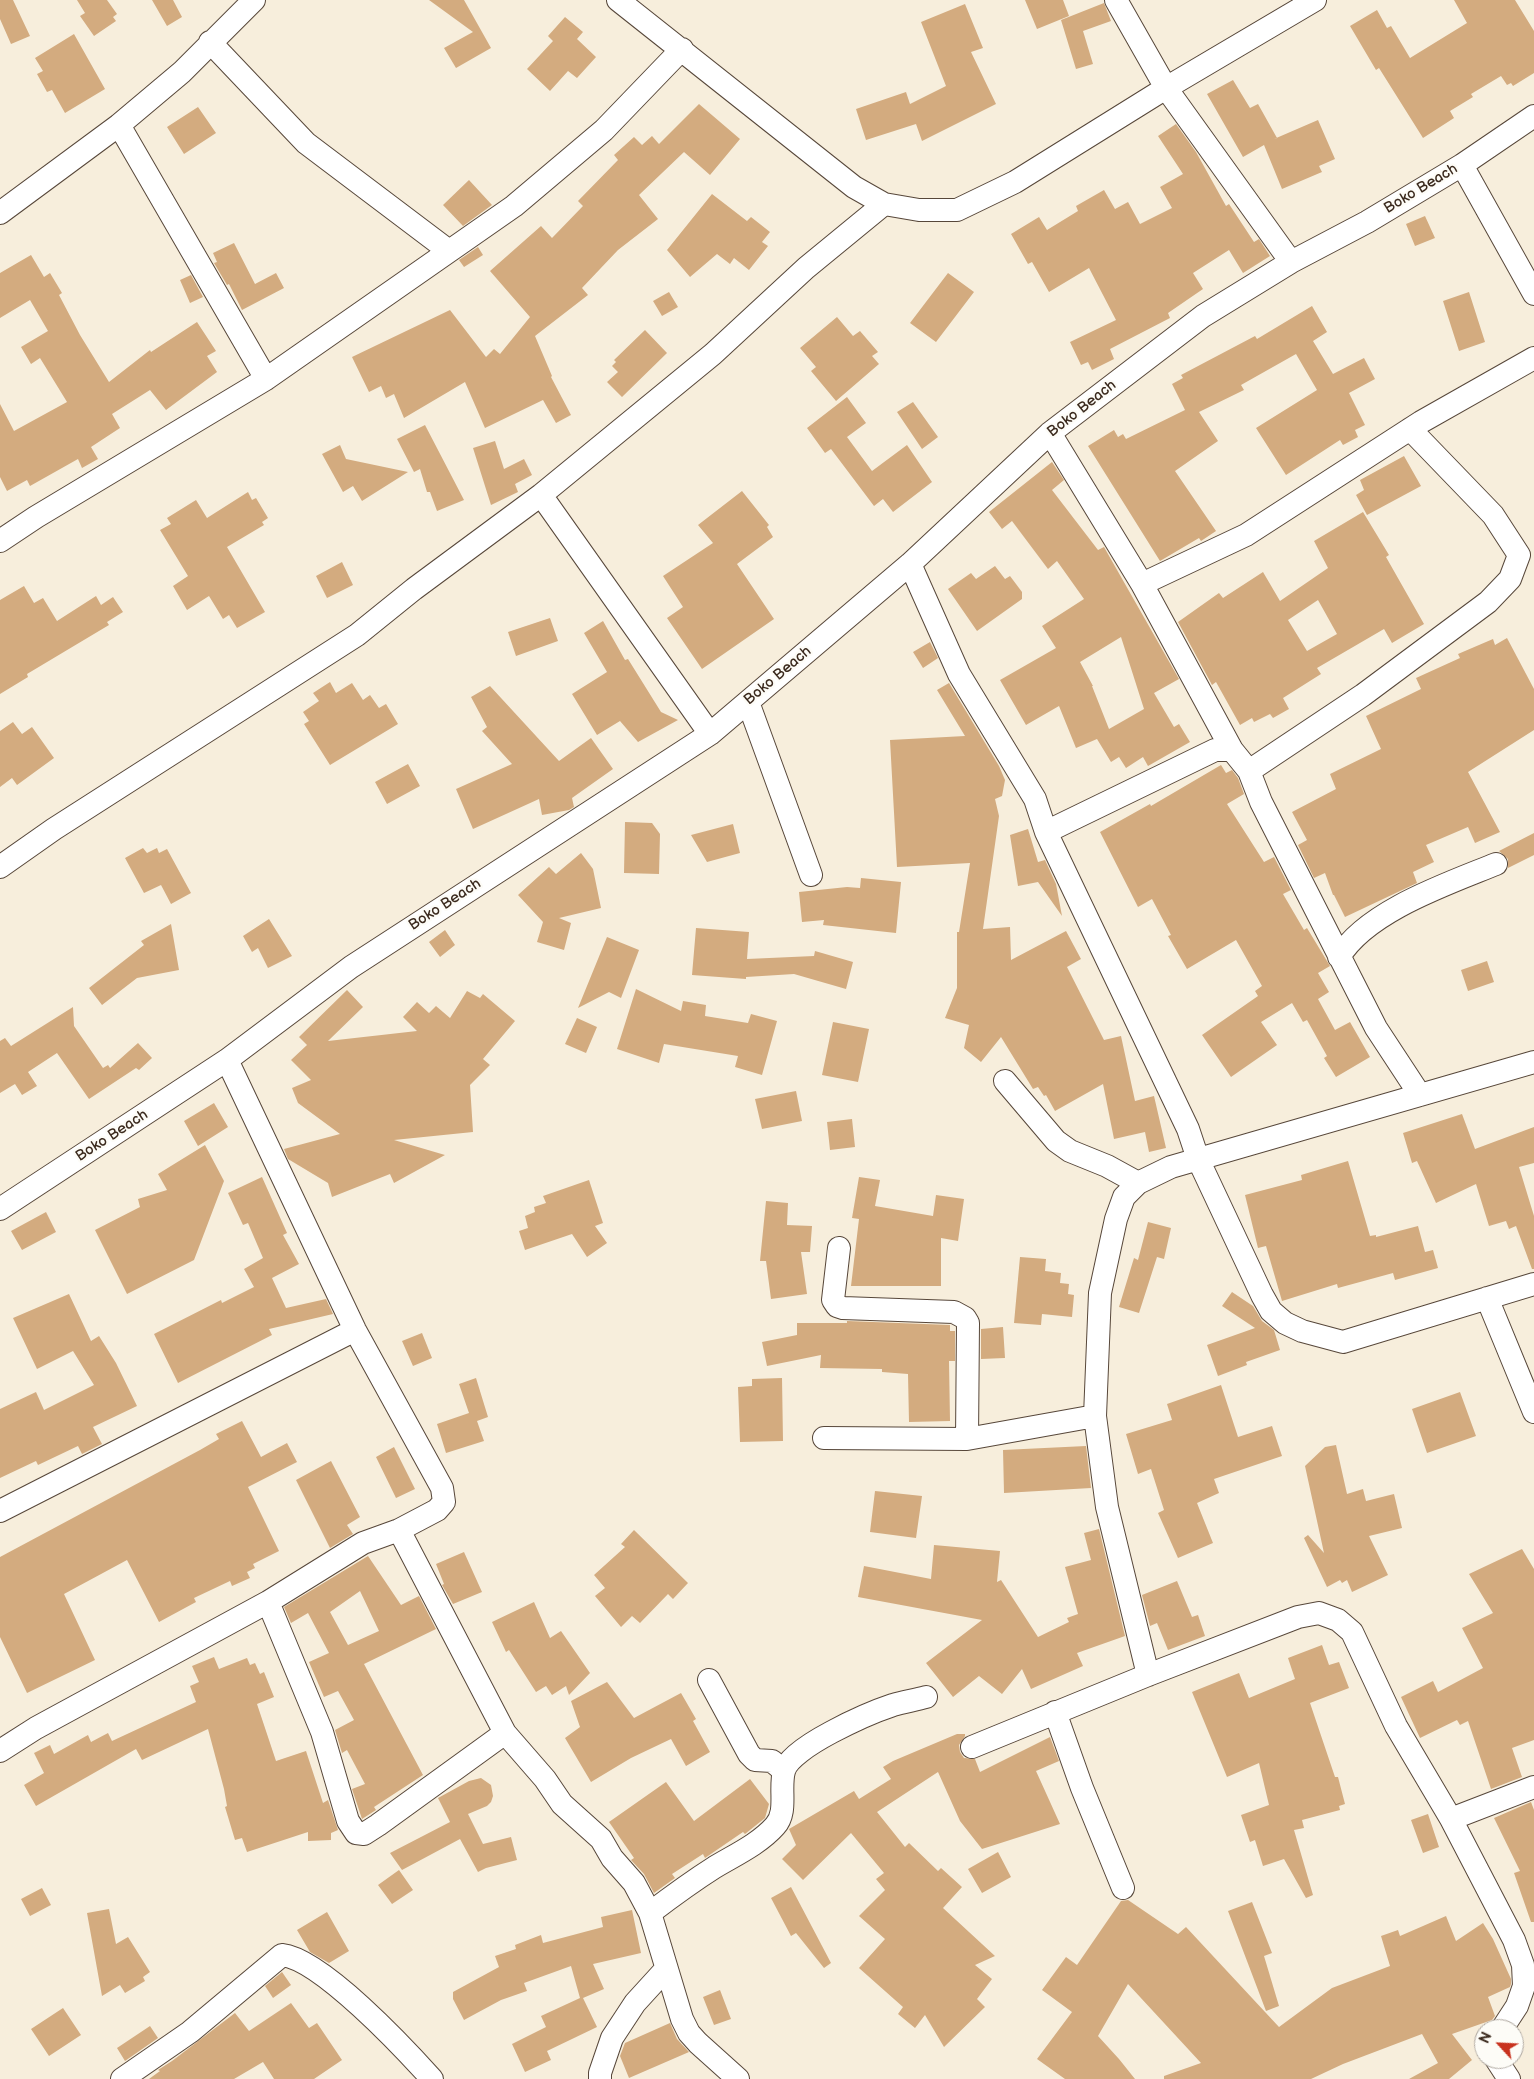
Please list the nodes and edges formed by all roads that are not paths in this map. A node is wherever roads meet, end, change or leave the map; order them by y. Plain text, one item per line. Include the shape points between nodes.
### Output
1 (254, 0) edge
2 (618, 0) edge
3 (1116, 0) edge
4 (1314, 0) edge
5 (210, 42) junction
6 (682, 50) junction
7 (1166, 88) junction
8 (1534, 116) edge
9 (118, 125) junction
10 (1462, 165) junction
11 (884, 204) junction
12 (0, 213) edge
13 (449, 251) junction
14 (1291, 262) junction
15 (1534, 294) edge
16 (1534, 358) edge
17 (266, 379) junction
18 (1410, 429) junction
19 (1050, 433) junction
20 (541, 495) junction
21 (0, 541) edge
22 (910, 564) junction
23 (1142, 584) junction
24 (748, 702) junction
25 (710, 734) junction
26 (1232, 750) junction
27 (1249, 771) junction
28 (1046, 832) junction
29 (1496, 864) dead end
30 (0, 867) edge
31 (810, 875) dead end
32 (1340, 957) junction
33 (227, 1060) junction
34 (1534, 1062) edge
35 (1005, 1081) dead end
36 (1420, 1095) junction
37 (1198, 1159) junction
38 (1138, 1183) junction
39 (0, 1209) edge
40 (839, 1248) dead end
41 (1534, 1284) edge
42 (1487, 1298) junction
43 (355, 1330) junction
44 (1534, 1412) edge
45 (1095, 1416) junction
46 (824, 1438) dead end
47 (967, 1439) junction
48 (0, 1511) edge
49 (399, 1530) junction
50 (268, 1602) junction
51 (1148, 1675) junction
52 (709, 1680) dead end
53 (926, 1697) dead end
54 (1055, 1712) junction
55 (506, 1733) junction
56 (972, 1747) dead end
57 (0, 1751) edge
58 (784, 1771) junction
59 (1534, 1787) edge
60 (1452, 1819) junction
61 (1123, 1888) dead end
62 (650, 1913) junction
63 (666, 1969) junction
64 (1509, 2019) edge
65 (122, 2079) edge
66 (432, 2079) edge
67 (600, 2079) edge
68 (738, 2079) edge

1 - 5 street
2 - 6 street
3 - 7 street
4 - 7 street
5 - 9 street via 182,72
5 - 13 street via 306,143
6 - 11 street via 854,187
6 - 13 street via 604,130 514,206
7 - 11 street via 1015,182 957,210 919,210
7 - 14 street
8 - 10 street, Boko Beach
9 - 12 street
9 - 17 street
10 - 14 street, Boko Beach via 1367,222
10 - 15 street
11 - 20 street via 806,268 713,354
13 - 17 street
14 - 19 street, Boko Beach via 1203,316
16 - 18 street
17 - 21 street
18 - 23 street via 1246,535
18 - 27 street via 1493,515 1519,555 1510,579 1488,602 1411,660
19 - 22 street, Boko Beach
19 - 23 street
20 - 25 street
20 - 30 street via 414,589 358,635 54,829
22 - 24 street, Boko Beach
22 - 28 street via 959,674 1035,799
23 - 26 street
24 - 25 street, Boko Beach
24 - 31 street
25 - 33 street, Boko Beach via 351,967
26 - 27 street
26 - 28 street via 1215,750
27 - 32 street
28 - 37 street via 1188,1129
29 - 32 street via 1438,888 1373,922 1347,944
32 - 36 street via 1376,1028
33 - 39 street, Boko Beach
33 - 43 street
34 - 36 street
35 - 38 street via 1056,1141 1070,1151
36 - 37 street
37 - 38 street via 1170,1167
37 - 42 street via 1262,1295 1271,1311 1285,1323 1343,1342
38 - 45 street via 1124,1197 1116,1219 1100,1293
40 - 47 street via 833,1300 837,1306 954,1312 965,1318 968,1323
41 - 42 street
42 - 44 street
43 - 48 street
43 - 49 street via 444,1495 444,1502 437,1510
45 - 47 street
45 - 51 street via 1107,1507
46 - 47 street
49 - 50 street via 363,1544
49 - 55 street
50 - 55 street via 322,1732 348,1821 356,1833 364,1834 378,1825
50 - 57 street via 36,1728
51 - 54 street
51 - 60 street via 1298,1617 1319,1613 1338,1620 1352,1632 1396,1726
52 - 58 street via 748,1754 755,1760 772,1761
53 - 58 street via 893,1705 849,1723 806,1747 788,1762
54 - 56 street
54 - 61 street via 1078,1780
55 - 62 street via 562,1804 601,1839 612,1858 634,1883
58 - 62 street via 782,1813 776,1825
59 - 60 street
60 - 64 street via 1514,1940 1523,1965 1524,1986
62 - 63 street
63 - 67 street via 635,2004 612,2038
63 - 68 street via 689,2033
65 - 66 street via 190,2032 282,1955 300,1960 323,1976 392,2036

